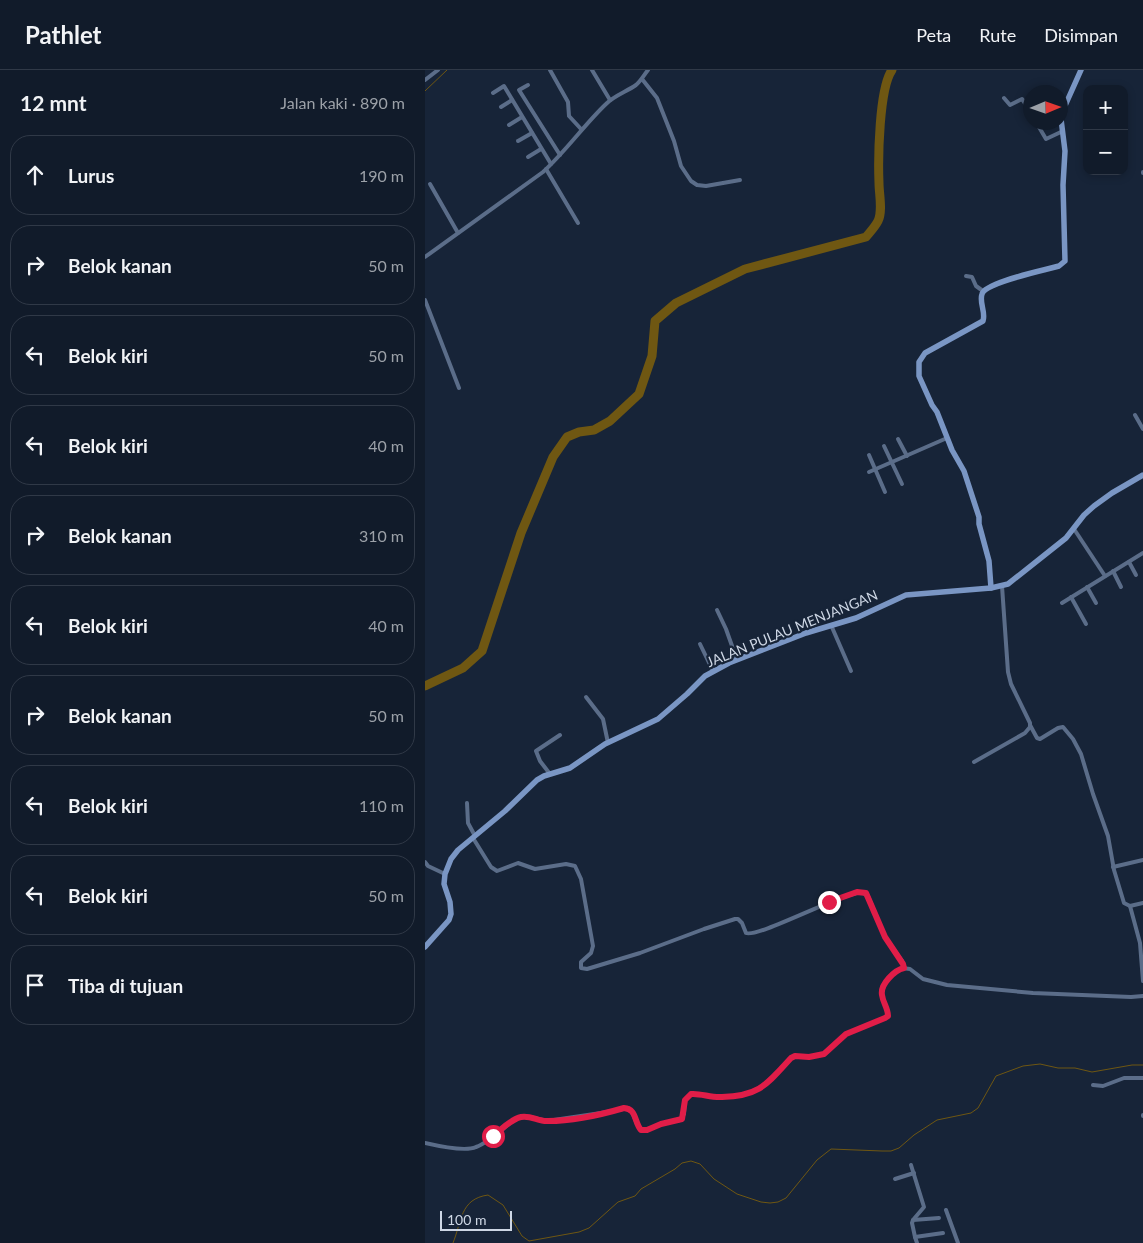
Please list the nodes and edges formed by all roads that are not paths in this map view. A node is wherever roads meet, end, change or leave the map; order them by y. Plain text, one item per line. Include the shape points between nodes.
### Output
1 (438, 70) edge
2 (550, 70) edge
3 (591, 70) edge
4 (648, 70) edge
5 (1081, 70) edge
6 (641, 79) junction
7 (425, 80) edge
8 (528, 85) dead end
9 (493, 93) dead end
10 (1004, 98) dead end
11 (512, 100) junction
12 (610, 100) junction
13 (1023, 102) edge
14 (501, 107) dead end
15 (522, 117) junction
16 (509, 125) dead end
17 (581, 129) junction
18 (1041, 130) edge
19 (1063, 131) junction
20 (532, 133) junction
21 (518, 141) dead end
22 (541, 149) junction
23 (560, 155) junction
24 (528, 157) dead end
25 (551, 164) junction
26 (546, 169) junction
27 (740, 180) dead end
28 (430, 184) dead end
29 (578, 223) dead end
30 (458, 233) junction
31 (425, 256) edge
32 (966, 276) dead end
33 (983, 291) junction
34 (425, 300) edge
35 (459, 388) dead end
36 (1135, 415) dead end
37 (1143, 429) edge
38 (947, 438) junction
39 (898, 439) dead end
40 (884, 446) dead end
41 (869, 455) dead end
42 (907, 456) junction
43 (892, 462) junction
44 (875, 470) junction
45 (869, 472) dead end
46 (1143, 475) edge
47 (902, 484) dead end
48 (885, 492) dead end
49 (1074, 529) junction
50 (1143, 553) edge
51 (1129, 562) junction
52 (1113, 571) junction
53 (1136, 575) dead end
54 (1105, 576) junction
55 (1002, 586) junction
56 (1087, 587) junction
57 (1121, 587) dead end
58 (991, 588) junction
59 (1071, 597) junction
60 (1062, 602) dead end
61 (1096, 603) dead end
62 (717, 610) dead end
63 (1086, 624) dead end
64 (831, 625) junction
65 (700, 644) dead end
66 (737, 660) junction
67 (713, 671) junction
68 (851, 671) dead end
69 (586, 697) dead end
70 (1030, 725) junction
71 (560, 735) dead end
72 (608, 743) junction
73 (974, 762) dead end
74 (550, 774) junction
75 (467, 803) dead end
76 (474, 837) junction
77 (1143, 860) edge
78 (427, 865) edge
79 (1113, 868) junction
80 (445, 874) junction
81 (1143, 903) edge
82 (1130, 906) junction
83 (425, 947) edge
84 (904, 968) junction
85 (1143, 981) edge
86 (1143, 996) edge
87 (1143, 1078) edge
88 (1093, 1085) dead end
89 (425, 1143) edge
90 (911, 1165) dead end
91 (914, 1173) junction
92 (895, 1179) dead end
93 (946, 1210) dead end
94 (939, 1218) dead end
95 (913, 1220) junction
96 (943, 1233) dead end
97 (915, 1237) junction
98 (917, 1243) edge
99 (958, 1243) edge

1 - 7 street
2 - 17 street via 568,102 569,116
3 - 12 street
4 - 6 street
5 - 19 street via 1062,113
6 - 12 street
6 - 27 street via 657,98 681,166 691,181 707,186
8 - 23 street via 519,90
9 - 11 street via 503,86
10 - 13 street via 1010,105 1021,99
11 - 14 street
11 - 15 street
12 - 17 street
15 - 16 street
15 - 20 street
17 - 23 street
18 - 19 street via 1046,139
19 - 33 street via 1065,261 1059,266 997,283
20 - 21 street
20 - 22 street
22 - 24 street
22 - 25 street
23 - 25 street
25 - 26 street
26 - 29 street
26 - 30 street
28 - 30 street
30 - 31 street
32 - 33 street via 972,277
33 - 38 street via 983,321 929,351 919,362 919,376
34 - 35 street
36 - 37 street
38 - 42 street
38 - 58 street via 964,471 978,514 989,561
39 - 42 street
40 - 43 street
41 - 44 street
42 - 43 street
43 - 44 street
43 - 47 street
44 - 45 street
44 - 48 street
46 - 49 street, JALAN PULAU MENJANGAN via 1099,502
49 - 54 street
49 - 55 street, JALAN PULAU MENJANGAN
50 - 51 street
51 - 52 street
51 - 53 street
52 - 54 street
52 - 57 street
54 - 56 street
55 - 58 street, JALAN PULAU MENJANGAN
55 - 70 street via 1009,676
56 - 59 street
56 - 61 street
58 - 64 street, JALAN PULAU MENJANGAN via 905,595 856,618
59 - 60 street
59 - 63 street
62 - 66 street
64 - 66 street, JALAN PULAU MENJANGAN
64 - 68 street
65 - 67 street
66 - 67 street, JALAN PULAU MENJANGAN
67 - 72 street, JALAN PULAU MENJANGAN via 658,719
69 - 72 street via 603,719
70 - 73 street via 1025,733
70 - 79 street via 1040,739 1063,727 1076,743 1108,836
71 - 74 street via 536,751
72 - 74 street, JALAN PULAU MENJANGAN via 576,765
74 - 76 street, JALAN PULAU MENJANGAN via 537,780
75 - 76 street via 468,823
76 - 80 street, JALAN PULAU MENJANGAN via 458,850
76 - 84 street via 491,867 497,871 518,863 535,870 566,864 575,866 581,879 593,946 591,953 581,962 581,968 640,953 735,919 742,922 746,933 752,934 862,892 868,896 885,937
77 - 79 street
78 - 80 street
79 - 82 street via 1125,903
80 - 83 street via 451,914
81 - 82 street
82 - 85 street via 1140,943
84 - 86 street via 923,979 953,986 1060,995
84 - 89 street via 884,985 882,996 888,1016 846,1034 824,1054 791,1058 755,1092 722,1097 691,1094 685,1100 680,1120 644,1131 636,1124 633,1111 628,1108 547,1122 522,1117 474,1148
87 - 88 street via 1124,1078 1105,1086
90 - 91 street
91 - 92 street
91 - 95 street via 924,1208
93 - 99 street
94 - 95 street
95 - 97 street
96 - 97 street
97 - 98 street

